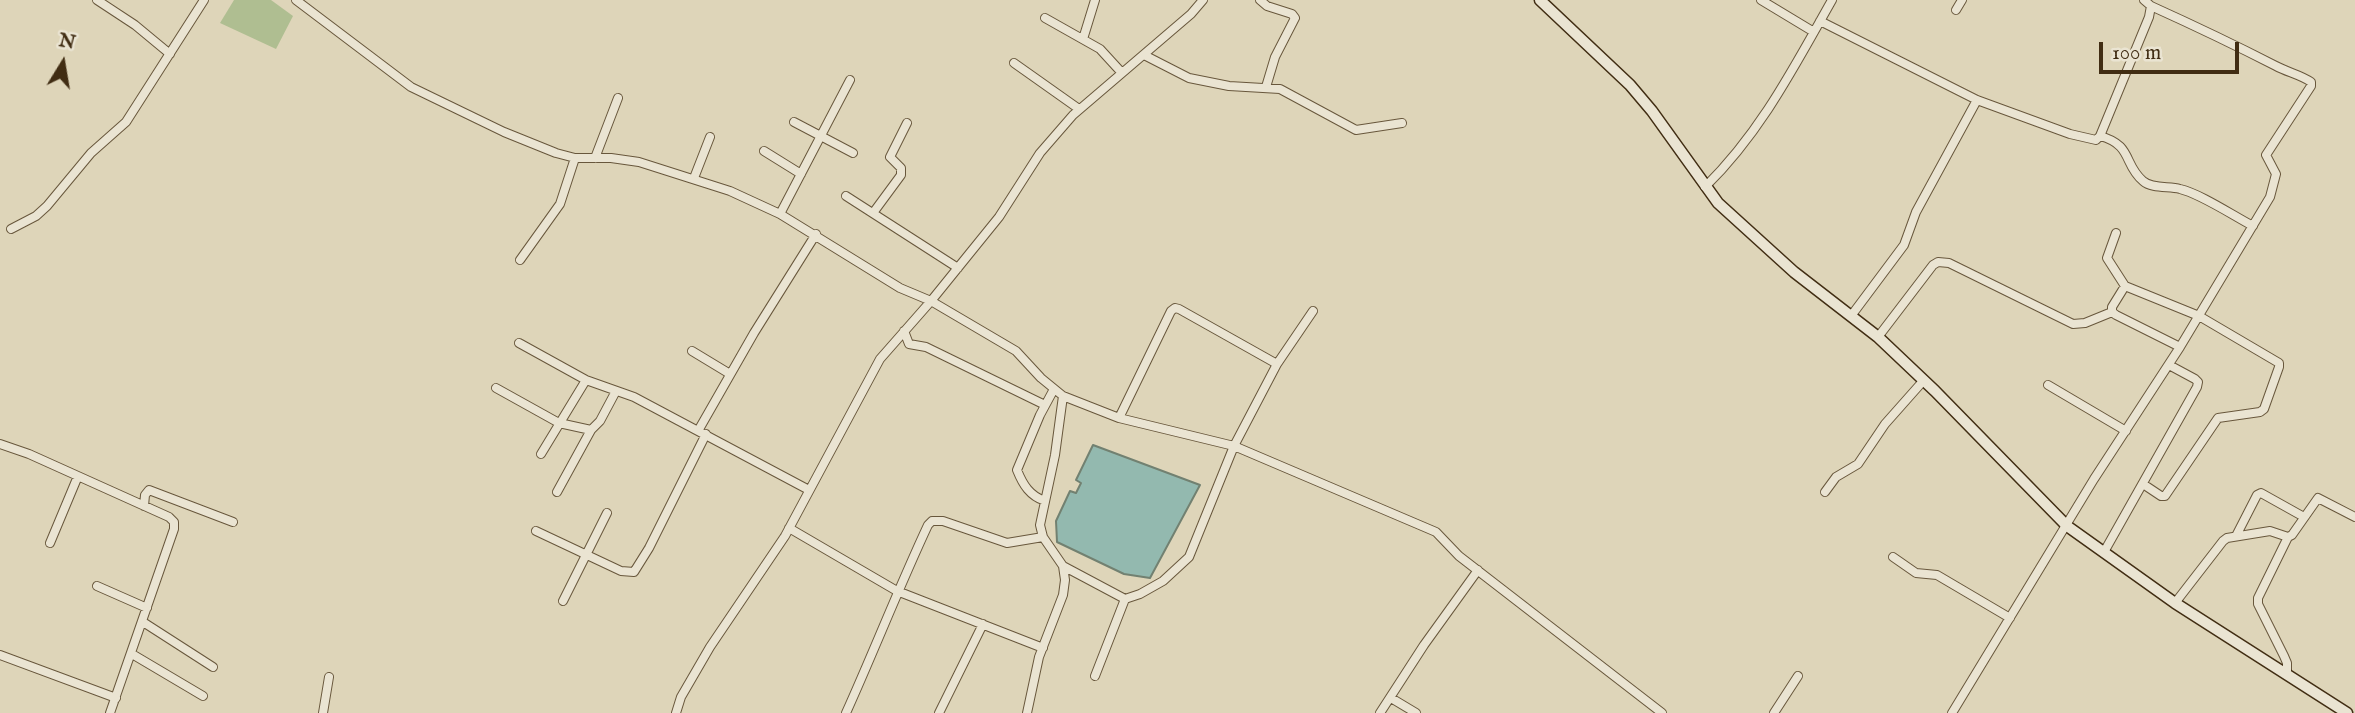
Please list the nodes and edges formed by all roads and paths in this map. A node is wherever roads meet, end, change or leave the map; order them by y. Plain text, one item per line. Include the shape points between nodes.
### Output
1 (97, 0) edge
2 (204, 0) edge
3 (296, 0) edge
4 (1095, 0) edge
5 (1203, 0) edge
6 (1260, 0) edge
7 (1540, 0) edge
8 (1761, 0) edge
9 (1832, 0) edge
10 (1962, 0) edge
11 (2147, 3) edge
12 (1956, 10) dead end
13 (1045, 18) dead end
14 (1820, 21) junction
15 (1814, 32) junction
16 (1083, 39) junction
17 (170, 54) junction
18 (1144, 55) junction
19 (1014, 63) dead end
20 (1122, 73) junction
21 (850, 80) dead end
22 (1266, 87) junction
23 (618, 98) dead end
24 (1977, 100) junction
25 (1079, 109) junction
26 (794, 122) dead end
27 (907, 123) dead end
28 (1402, 123) dead end
29 (2100, 136) junction
30 (710, 137) dead end
31 (820, 137) junction
32 (764, 151) dead end
33 (853, 153) dead end
34 (575, 158) junction
35 (595, 158) junction
36 (801, 173) junction
37 (694, 178) junction
38 (1705, 187) junction
39 (846, 196) dead end
40 (780, 214) junction
41 (873, 214) junction
42 (2253, 226) junction
43 (11, 229) dead end
44 (2116, 233) dead end
45 (816, 234) junction
46 (520, 260) dead end
47 (958, 268) junction
48 (2125, 286) junction
49 (931, 301) junction
50 (1313, 311) dead end
51 (2112, 312) junction
52 (1851, 316) junction
53 (2199, 316) junction
54 (904, 331) junction
55 (1878, 337) junction
56 (519, 343) dead end
57 (2180, 347) junction
58 (692, 351) dead end
59 (1277, 364) junction
60 (2169, 365) junction
61 (730, 374) junction
62 (586, 380) junction
63 (1923, 380) junction
64 (2048, 385) dead end
65 (496, 388) dead end
66 (1054, 389) junction
67 (616, 391) junction
68 (1063, 396) junction
69 (1045, 405) junction
70 (1119, 418) junction
71 (559, 423) junction
72 (590, 430) junction
73 (2126, 431) junction
74 (702, 433) junction
75 (0, 444) edge
76 (1234, 446) junction
77 (541, 454) dead end
78 (78, 476) junction
79 (2143, 484) junction
80 (809, 490) junction
81 (557, 492) dead end
82 (1825, 492) dead end
83 (1045, 501) junction
84 (144, 506) junction
85 (607, 513) dead end
86 (2304, 517) junction
87 (2355, 517) edge
88 (233, 522) dead end
89 (2067, 526) junction
90 (789, 528) junction
91 (536, 531) dead end
92 (2236, 536) junction
93 (1044, 537) junction
94 (2288, 537) junction
95 (51, 543) dead end
96 (2104, 552) junction
97 (585, 554) junction
98 (1893, 557) dead end
99 (1063, 566) junction
100 (1478, 570) junction
101 (97, 586) dead end
102 (897, 591) junction
103 (1125, 599) junction
104 (564, 601) dead end
105 (2175, 603) junction
106 (148, 608) junction
107 (2010, 618) junction
108 (143, 622) junction
109 (982, 624) junction
110 (1043, 648) junction
111 (132, 654) junction
112 (0, 655) edge
113 (213, 667) dead end
114 (2287, 675) junction
115 (1095, 676) dead end
116 (1798, 676) dead end
117 (329, 677) dead end
118 (203, 696) dead end
119 (116, 698) junction
120 (1391, 698) junction
121 (110, 713) edge
122 (323, 713) edge
123 (676, 713) edge
124 (846, 713) edge
125 (939, 713) edge
126 (1027, 713) edge
127 (1380, 713) edge
128 (1416, 713) edge
129 (1662, 713) edge
130 (1774, 713) edge
131 (1951, 713) edge
132 (2347, 713) edge

1 - 17 street
2 - 17 street
3 - 34 street via 411,87 504,132
4 - 16 street
5 - 18 street
6 - 22 street via 1295,18
7 - 38 street via 1630,85
8 - 15 street
9 - 14 street
10 - 12 street
11 - 29 street via 2149,17
11 - 42 street via 2311,82 2266,155 2276,174 2270,197
13 - 16 street
14 - 15 street
14 - 24 street
15 - 38 street via 1752,134
16 - 20 street via 1100,49
17 - 43 street via 126,121 91,153 47,206
18 - 20 street
18 - 22 street via 1188,78
19 - 25 street
20 - 25 street
21 - 31 street
22 - 28 street via 1280,89 1356,130
23 - 35 street
24 - 29 street via 2070,134 2090,139
24 - 52 street via 1916,212 1904,246
25 - 47 street via 1040,153 999,217
26 - 31 street
27 - 41 street via 890,157 901,168 901,176
29 - 42 street via 2120,144 2148,185 2188,192
30 - 37 street
31 - 33 street
31 - 36 street
32 - 36 street
34 - 35 street
34 - 46 street via 560,204
35 - 37 street via 639,162
36 - 40 street
37 - 40 street
38 - 52 street via 1794,272
39 - 41 street
40 - 45 street
41 - 47 street
42 - 53 street
44 - 48 street via 2107,258
45 - 49 street via 900,288
45 - 61 street
47 - 49 street
48 - 51 street
48 - 53 street
49 - 54 street
49 - 66 street via 1016,351
50 - 59 street
51 - 55 street via 2073,324 1949,263 1938,262
51 - 57 street
52 - 55 street
53 - 57 street
53 - 79 street via 2279,363 2267,405 2260,412 2218,418 2165,496
54 - 69 street via 909,344 926,347
54 - 80 street via 872,371
55 - 63 street
56 - 62 street
57 - 60 street
58 - 61 street
59 - 70 street via 1175,308
59 - 76 street
60 - 73 street
60 - 79 street via 2195,379 2197,387
61 - 74 street
62 - 67 street
62 - 71 street
63 - 82 street via 1858,464 1836,477
63 - 89 street
64 - 73 street
65 - 71 street
66 - 68 street
66 - 69 street
67 - 72 street
67 - 74 street
68 - 70 street
68 - 83 street
69 - 83 street via 1017,470 1030,492
70 - 76 street
71 - 72 street
71 - 77 street
72 - 81 street
73 - 89 street
74 - 80 street
74 - 97 street via 634,572 626,573
75 - 78 street
76 - 100 street via 1436,532
76 - 103 street via 1189,557 1163,581
78 - 84 street
78 - 95 street
79 - 96 street
80 - 90 street
83 - 93 street via 1040,525
84 - 88 street via 149,490
84 - 106 street via 174,522
85 - 97 street
86 - 87 street via 2318,498
86 - 92 street via 2261,493
86 - 94 street
89 - 96 street
89 - 107 street
90 - 102 street
90 - 123 street via 710,648
91 - 97 street
92 - 94 street via 2270,531
92 - 105 street via 2222,541
93 - 99 street
93 - 102 street via 1007,543 932,521
94 - 114 street via 2258,598 2287,663
96 - 105 street
97 - 104 street
98 - 107 street via 1916,573 1937,575
99 - 103 street
99 - 110 street via 1063,595
100 - 120 street
100 - 129 street
101 - 106 street
102 - 109 street
102 - 124 street
103 - 115 street
105 - 114 street
106 - 108 street
107 - 131 street
108 - 111 street
108 - 113 street
109 - 110 street
109 - 125 street
110 - 126 street
111 - 118 street
111 - 119 street
112 - 119 street
114 - 132 street
116 - 130 street
117 - 122 street
119 - 121 street
120 - 127 street
120 - 128 street

